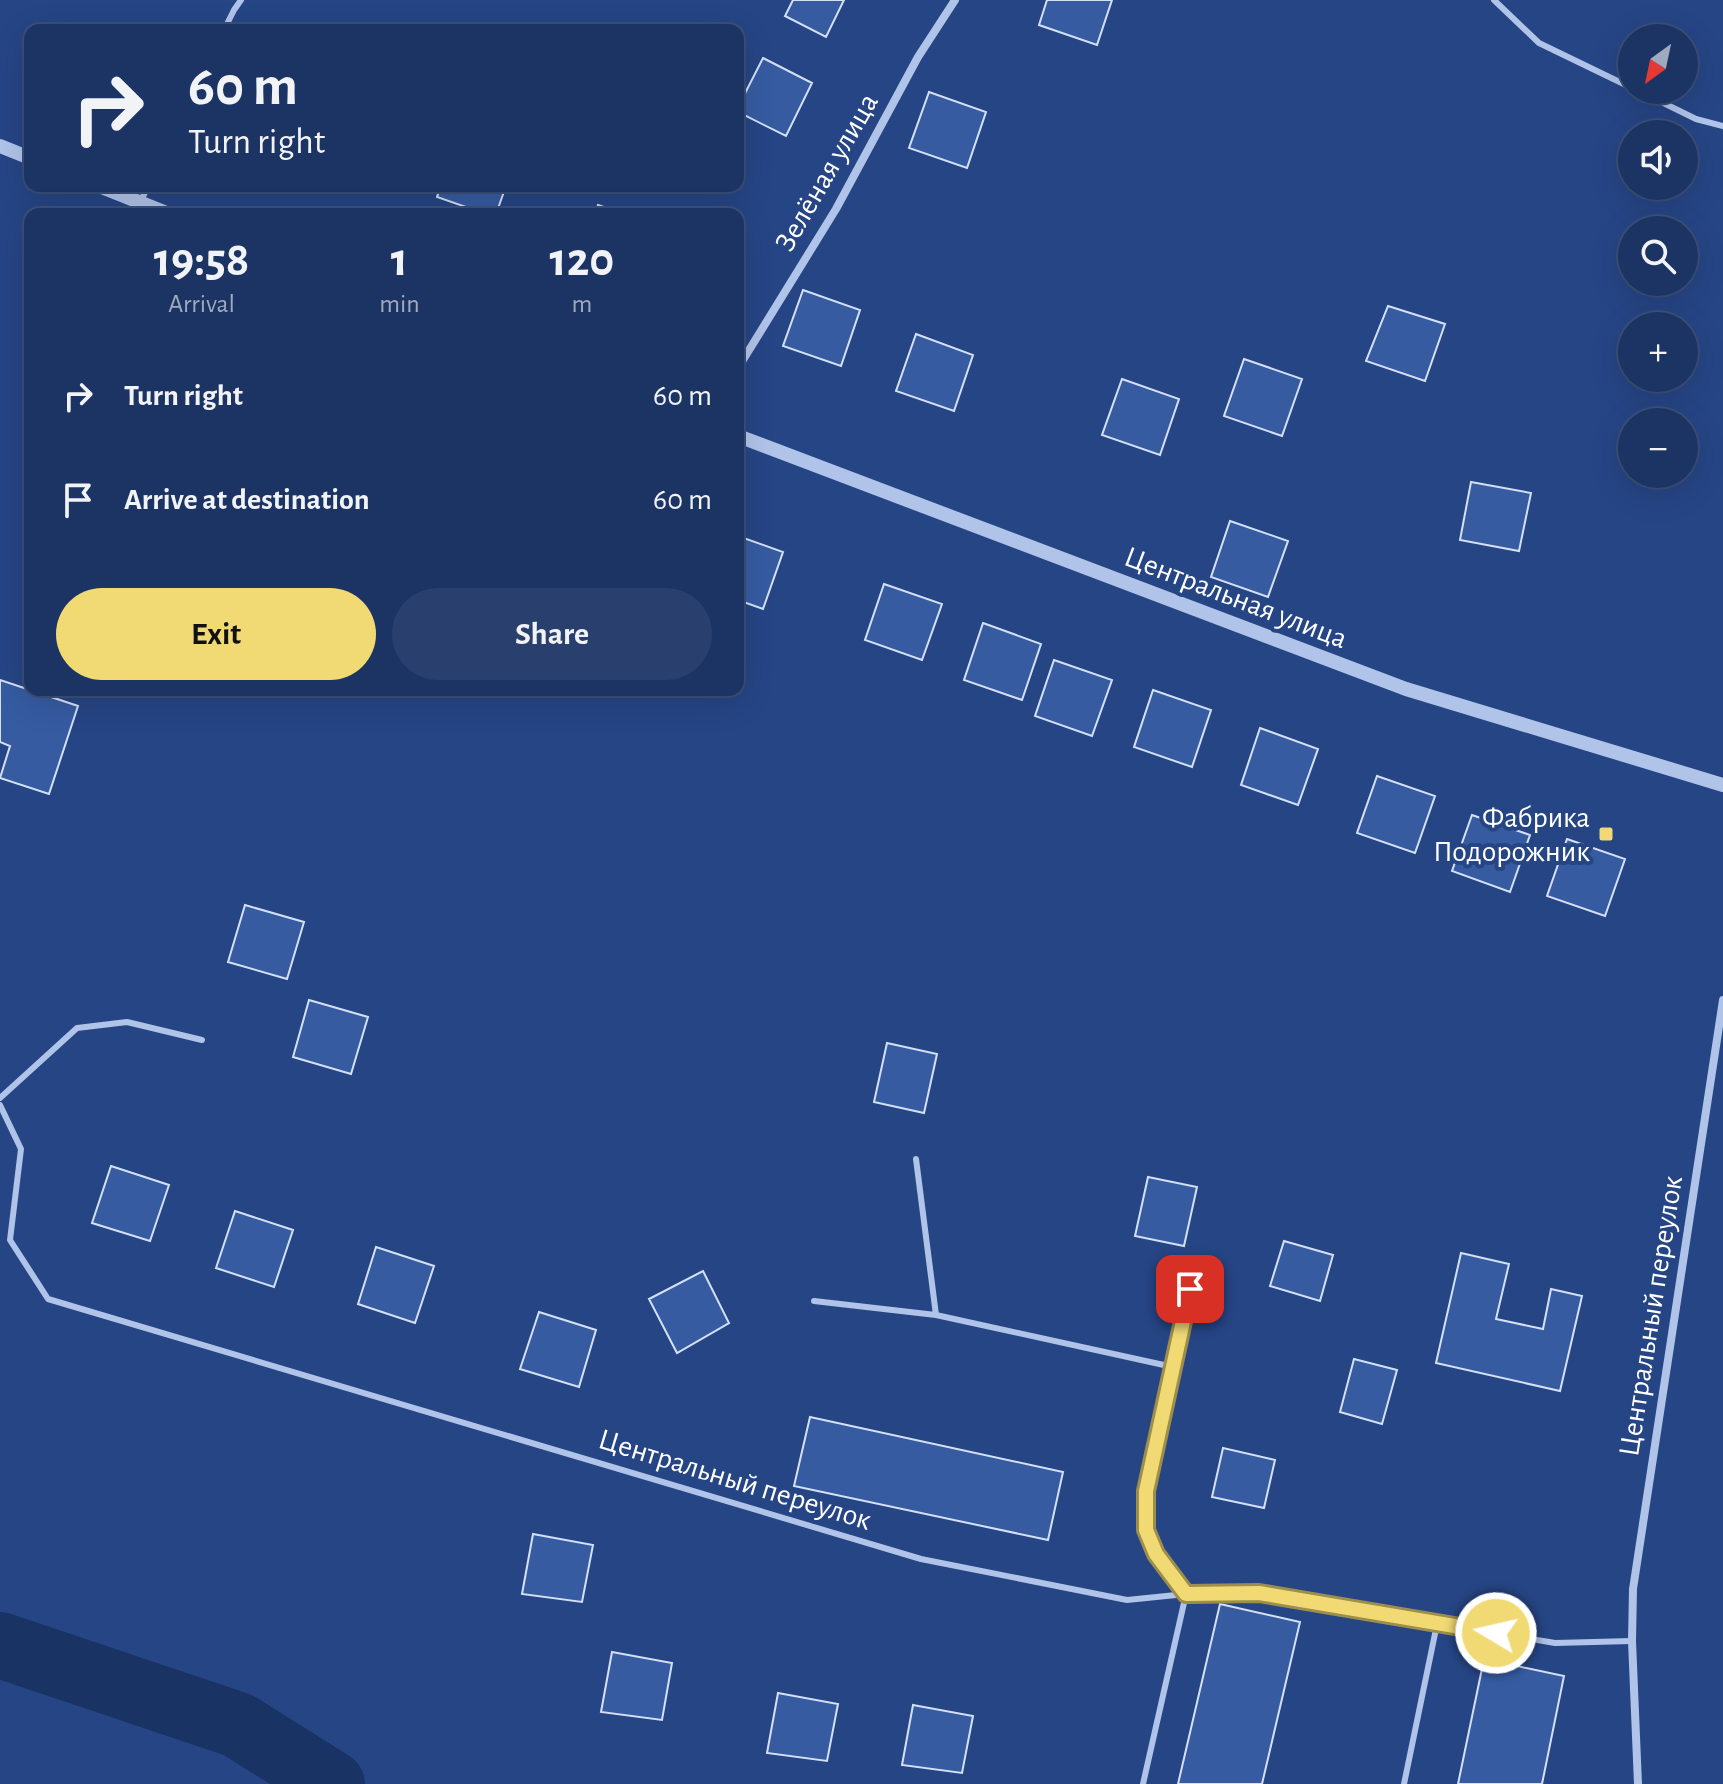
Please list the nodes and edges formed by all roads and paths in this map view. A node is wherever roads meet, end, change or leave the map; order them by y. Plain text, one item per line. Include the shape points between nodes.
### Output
1 (241, 0) edge
2 (955, 0) edge
3 (1494, 0) edge
4 (227, 24) edge
5 (1618, 81) edge
6 (1665, 104) edge
7 (1723, 126) edge
8 (0, 146) edge
9 (24, 156) edge
10 (113, 192) edge
11 (145, 192) edge
12 (140, 203) junction
13 (153, 208) edge
14 (744, 358) edge
15 (744, 438) edge
16 (1723, 785) edge
17 (1723, 1000) edge
18 (202, 1040) dead end
19 (0, 1098) edge
20 (0, 1105) edge
21 (916, 1159) dead end
22 (1195, 1262) dead end
23 (814, 1301) dead end
24 (936, 1315) junction
25 (1173, 1367) junction
26 (1186, 1594) junction
27 (1437, 1624) junction
28 (1632, 1641) junction
29 (1143, 1784) edge
30 (1404, 1784) edge
31 (1638, 1784) edge

1 - 4 lane
2 - 14 street, Зелёная улица
3 - 5 lane via 1539,43
6 - 7 lane
8 - 9 street
10 - 12 street
11 - 12 lane
12 - 13 street
15 - 16 street, Центральная улица via 1406,689
17 - 28 street, Центральный переулок via 1633,1589
18 - 19 lane via 127,1022 77,1028
20 - 26 lane, Центральный переулок via 21,1149 10,1240 48,1299 921,1559 1127,1600
21 - 24 lane
22 - 25 lane
23 - 24 lane
24 - 25 lane
25 - 26 lane via 1146,1491 1146,1530 1156,1554
26 - 27 lane, Центральный переулок via 1259,1593
26 - 29 lane
27 - 28 lane, Центральный переулок via 1555,1643
27 - 30 lane
28 - 31 street, Центральный переулок

